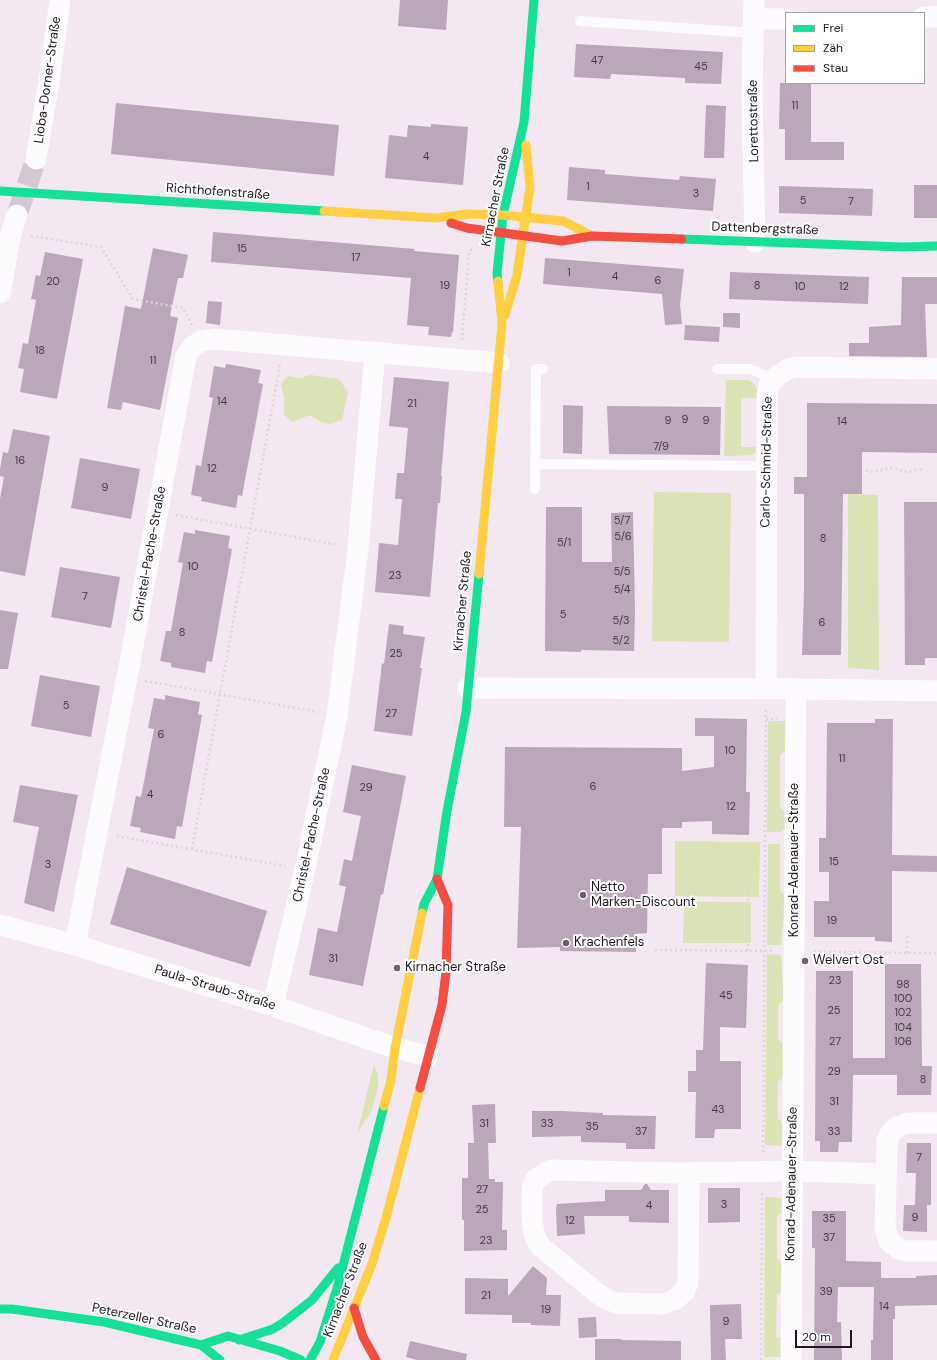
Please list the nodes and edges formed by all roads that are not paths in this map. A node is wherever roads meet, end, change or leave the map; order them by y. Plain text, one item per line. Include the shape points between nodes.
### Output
1 (60, 0) edge
2 (534, 0) edge
3 (754, 17) edge
4 (925, 17) edge
5 (937, 17) edge
6 (785, 19) edge
7 (580, 21) dead end
8 (524, 122) junction
9 (36, 159) tunnel mouth
10 (0, 191) edge
11 (503, 215) junction
12 (435, 218) junction
13 (526, 218) junction
14 (14, 224) tunnel mouth
15 (501, 233) junction
16 (524, 236) junction
17 (592, 236) junction
18 (755, 242) junction
19 (937, 246) edge
20 (0, 293) edge
21 (502, 324) junction
22 (375, 352) junction
23 (499, 363) junction
24 (543, 369) dead end
25 (718, 369) dead end
26 (937, 369) edge
27 (774, 379) junction
28 (535, 464) junction
29 (767, 466) junction
30 (535, 489) dead end
31 (468, 688) junction
32 (766, 689) junction
33 (796, 689) junction
34 (937, 691) edge
35 (437, 878) junction
36 (0, 925) edge
37 (75, 945) junction
38 (413, 964) junction
39 (446, 972) junction
40 (273, 1006) junction
41 (395, 1048) junction
42 (428, 1056) junction
43 (937, 1123) edge
44 (792, 1172) junction
45 (689, 1173) junction
46 (886, 1174) junction
47 (937, 1252) edge
48 (345, 1259) junction
49 (354, 1308) junction
50 (0, 1309) edge
51 (240, 1340) junction
52 (201, 1345) junction
53 (220, 1360) edge
54 (301, 1360) edge
55 (310, 1360) edge
56 (333, 1360) edge
57 (376, 1360) edge
58 (790, 1360) edge

1 - 9 street, Lioba-Dorner-Straße
2 - 8 main road, Kirnacher Straße
3 - 6 street
3 - 7 lane
3 - 18 street, Lorettostraße via 752,95
4 - 5 street
8 - 11 main road, Kirnacher Straße
8 - 13 main road, Kirnacher Straße via 530,187
10 - 12 main road, Richthofenstraße
11 - 12 main road, Richthofenstraße via 467,214
11 - 13 main road, Dattenbergstraße
11 - 15 main road, Kirnacher Straße
12 - 15 main road, Richthofenstraße via 467,228
13 - 16 main road, Kirnacher Straße
13 - 17 main road, Dattenbergstraße via 563,221
14 - 20 street
15 - 16 main road, Richthofenstraße
15 - 21 main road, Kirnacher Straße via 497,273
16 - 17 main road, Dattenbergstraße via 562,241
16 - 21 main road, Kirnacher Straße via 517,275
17 - 18 main road, Dattenbergstraße
18 - 19 main road, Dattenbergstraße
21 - 23 main road, Kirnacher Straße
22 - 23 street
22 - 37 street, Christel-Pache-Straße via 214,339 193,346 186,356
22 - 40 street, Christel-Pache-Straße via 358,549 337,716
23 - 31 main road, Kirnacher Straße
24 - 28 lane via 536,369
25 - 27 lane via 750,369
26 - 27 street, Carlo-Schmid-Straße via 796,367 786,370
27 - 29 street, Carlo-Schmid-Straße via 767,395
28 - 29 lane
28 - 30 lane
29 - 32 street, Carlo-Schmid-Straße
31 - 32 street
31 - 35 main road, Kirnacher Straße
32 - 33 street
33 - 34 street
33 - 44 street, Konrad-Adenauer-Straße
35 - 38 main road, Kirnacher Straße via 424,904
35 - 39 main road, Kirnacher Straße via 448,905
36 - 37 street, Paula-Straub-Straße
37 - 40 street, Paula-Straub-Straße
38 - 39 lane
38 - 41 main road, Kirnacher Straße
39 - 42 main road, Kirnacher Straße via 442,1005
40 - 41 street, Paula-Straub-Straße
41 - 42 street, Paula-Straub-Straße
41 - 48 main road, Kirnacher Straße via 391,1080
42 - 49 main road, Kirnacher Straße via 386,1218 372,1264
43 - 46 street via 907,1123 894,1129 887,1141
44 - 45 street
44 - 46 street
44 - 58 street, Konrad-Adenauer-Straße
45 - 45 street via 551,1170 536,1180 532,1187 532,1222 535,1237 540,1246 606,1299 617,1303 663,1304 674,1300 684,1292 688,1283
46 - 47 street via 885,1229 889,1241 906,1251
48 - 51 main road via 312,1300 284,1322 273,1329
48 - 55 main road, Kirnacher Straße via 320,1342
49 - 56 main road, Kirnacher Straße
49 - 57 main road via 363,1336
50 - 52 main road, Peterzeller Straße via 104,1322
51 - 52 main road, Peterzeller Straße via 228,1336
51 - 54 main road, Peterzeller Straße via 280,1351
52 - 53 main road

